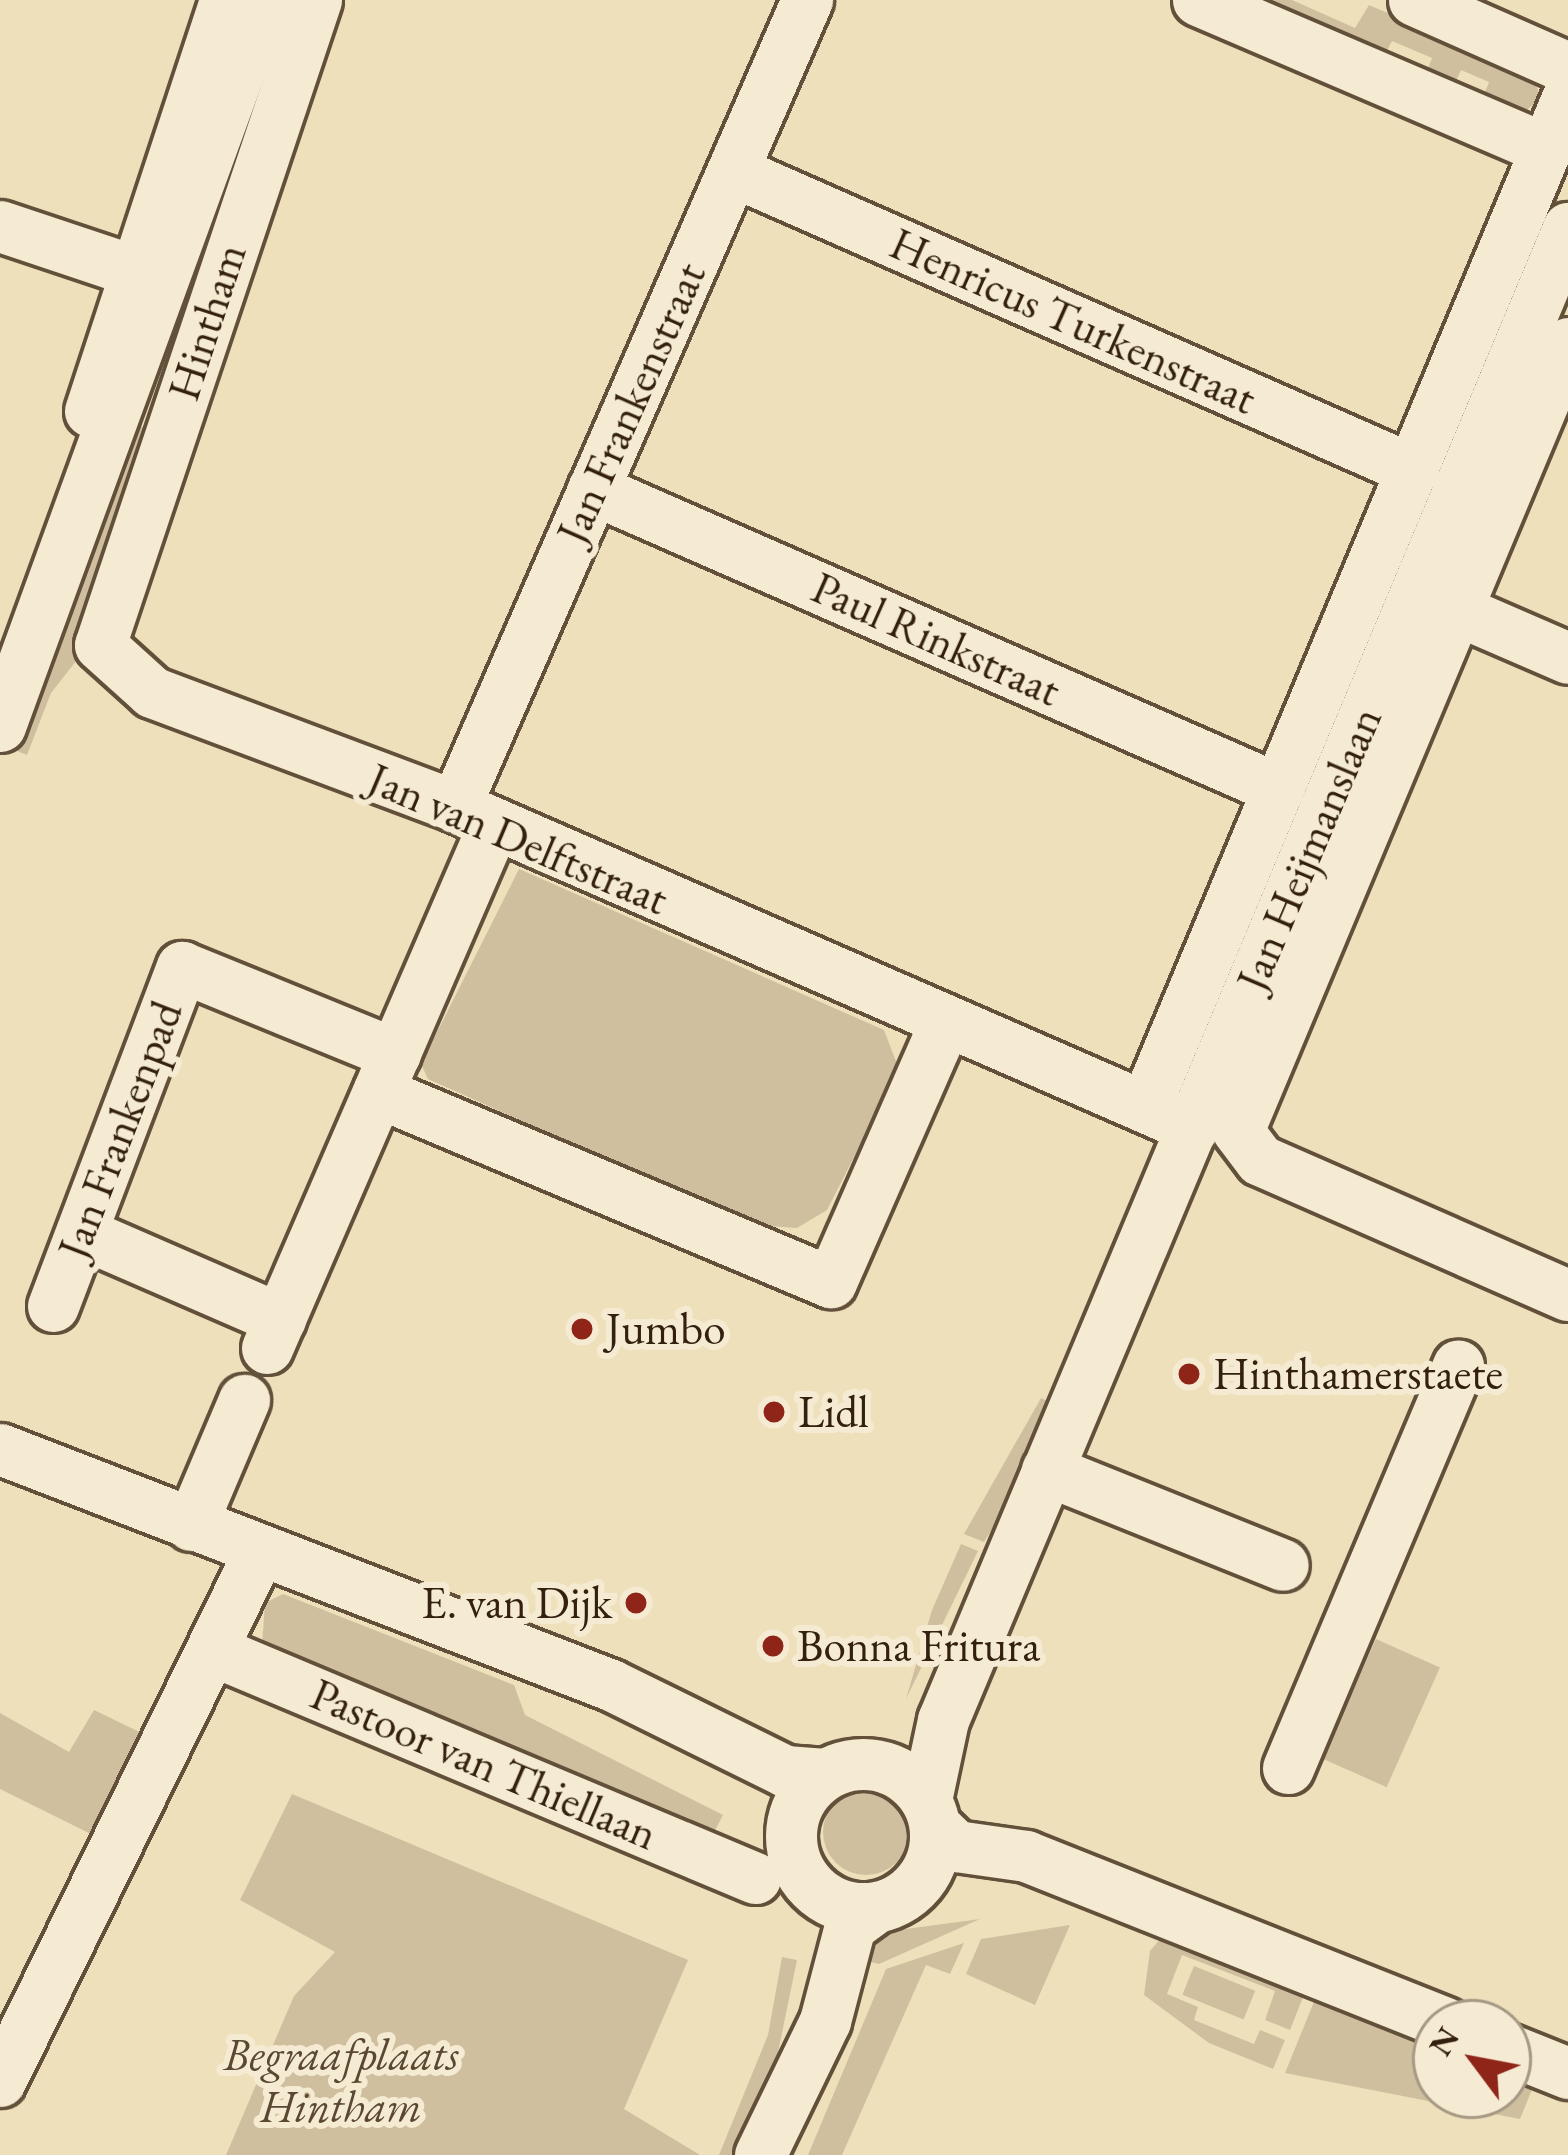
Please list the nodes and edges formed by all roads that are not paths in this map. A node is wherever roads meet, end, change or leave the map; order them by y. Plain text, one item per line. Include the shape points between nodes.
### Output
1 (226, 0) edge
2 (265, 0) edge
3 (316, 0) edge
4 (807, 0) edge
5 (1198, 0) edge
6 (1414, 0) edge
7 (1568, 68) edge
8 (1568, 96) edge
9 (1545, 149) junction
10 (733, 172) junction
11 (0, 226) edge
12 (1568, 228) edge
13 (150, 276) junction
14 (1568, 343) edge
15 (1412, 470) junction
16 (593, 489) junction
17 (1455, 609) junction
18 (100, 645) joint
19 (1568, 658) edge
20 (0, 727) edge
21 (1278, 788) junction
22 (474, 816) junction
23 (944, 1025) junction
24 (386, 1073) junction
25 (1145, 1106) junction
26 (1215, 1130) junction
27 (82, 1233) junction
28 (1568, 1295) edge
29 (53, 1306) dead end
30 (1458, 1364) dead end
31 (244, 1400) dead end
32 (0, 1449) edge
33 (1048, 1470) junction
34 (190, 1525) junction
35 (259, 1552) junction
36 (1282, 1564) dead end
37 (212, 1650) junction
38 (524, 1656) junction
39 (1288, 1768) dead end
40 (849, 1769) junction
41 (931, 1813) junction
42 (791, 1829) junction
43 (755, 1878) dead end
44 (807, 1881) junction
45 (895, 1898) junction
46 (1149, 1904) junction
47 (1412, 2010) edge
48 (1532, 2059) edge
49 (1568, 2073) edge
50 (0, 2081) edge
51 (782, 2102) junction
52 (760, 2155) edge

1 - 13 street, Hintham
2 - 13 street, Hintham
3 - 18 street, Hintham
4 - 10 street, Jan Frankenstraat
5 - 9 street
6 - 7 street
8 - 9 street, Jan Heijmanslaan
9 - 15 street, Jan Heijmanslaan
10 - 15 street, Henricus Turkenstraat
10 - 16 street, Jan Frankenstraat
11 - 13 street
12 - 26 street, Jan Heijmanslaan
13 - 20 street, Hintham
14 - 17 street, Jan Heijmanslaan
15 - 21 street, Jan Heijmanslaan
16 - 21 street, Paul Rinkstraat
16 - 22 street, Jan Frankenstraat
17 - 19 street
17 - 26 street, Jan Heijmanslaan
18 - 22 street, Jan van Delftstraat via 152,692
21 - 25 street, Jan Heijmanslaan
22 - 23 street, Jan van Delftstraat
22 - 24 street, Jan Frankenstraat
23 - 24 street via 831,1282
23 - 25 street, Jan van Delftstraat
24 - 27 street, Jan Frankenstraat via 273,1333
24 - 27 street, Jan Frankenpad via 182,967
25 - 26 street, Jan van Delftstraat
26 - 28 street, Jan van Delftstraat via 1260,1160
26 - 33 street, Jan Heijmanslaan
27 - 29 street, Jan Frankenpad
30 - 39 street
31 - 34 street
32 - 34 street, Pastoor van Thiellaan
33 - 36 street
33 - 40 street, Jan Heijmanslaan via 963,1599 898,1748
33 - 41 street, Jan Heijmanslaan via 926,1765
34 - 35 street, Pastoor van Thiellaan
35 - 37 street
35 - 38 street, Pastoor van Thiellaan
37 - 43 street, Pastoor van Thiellaan
37 - 50 street
38 - 40 street, Pastoor van Thiellaan via 611,1685 784,1771
38 - 42 street, Pastoor van Thiellaan via 766,1798
40 - 41 street
40 - 42 street
41 - 45 street
41 - 46 street via 956,1846 1026,1856
42 - 44 street
44 - 45 street via 840,1905
44 - 51 street via 814,1929
45 - 46 street
45 - 51 street via 850,1927 825,2020
46 - 47 street
48 - 49 street
51 - 52 street

